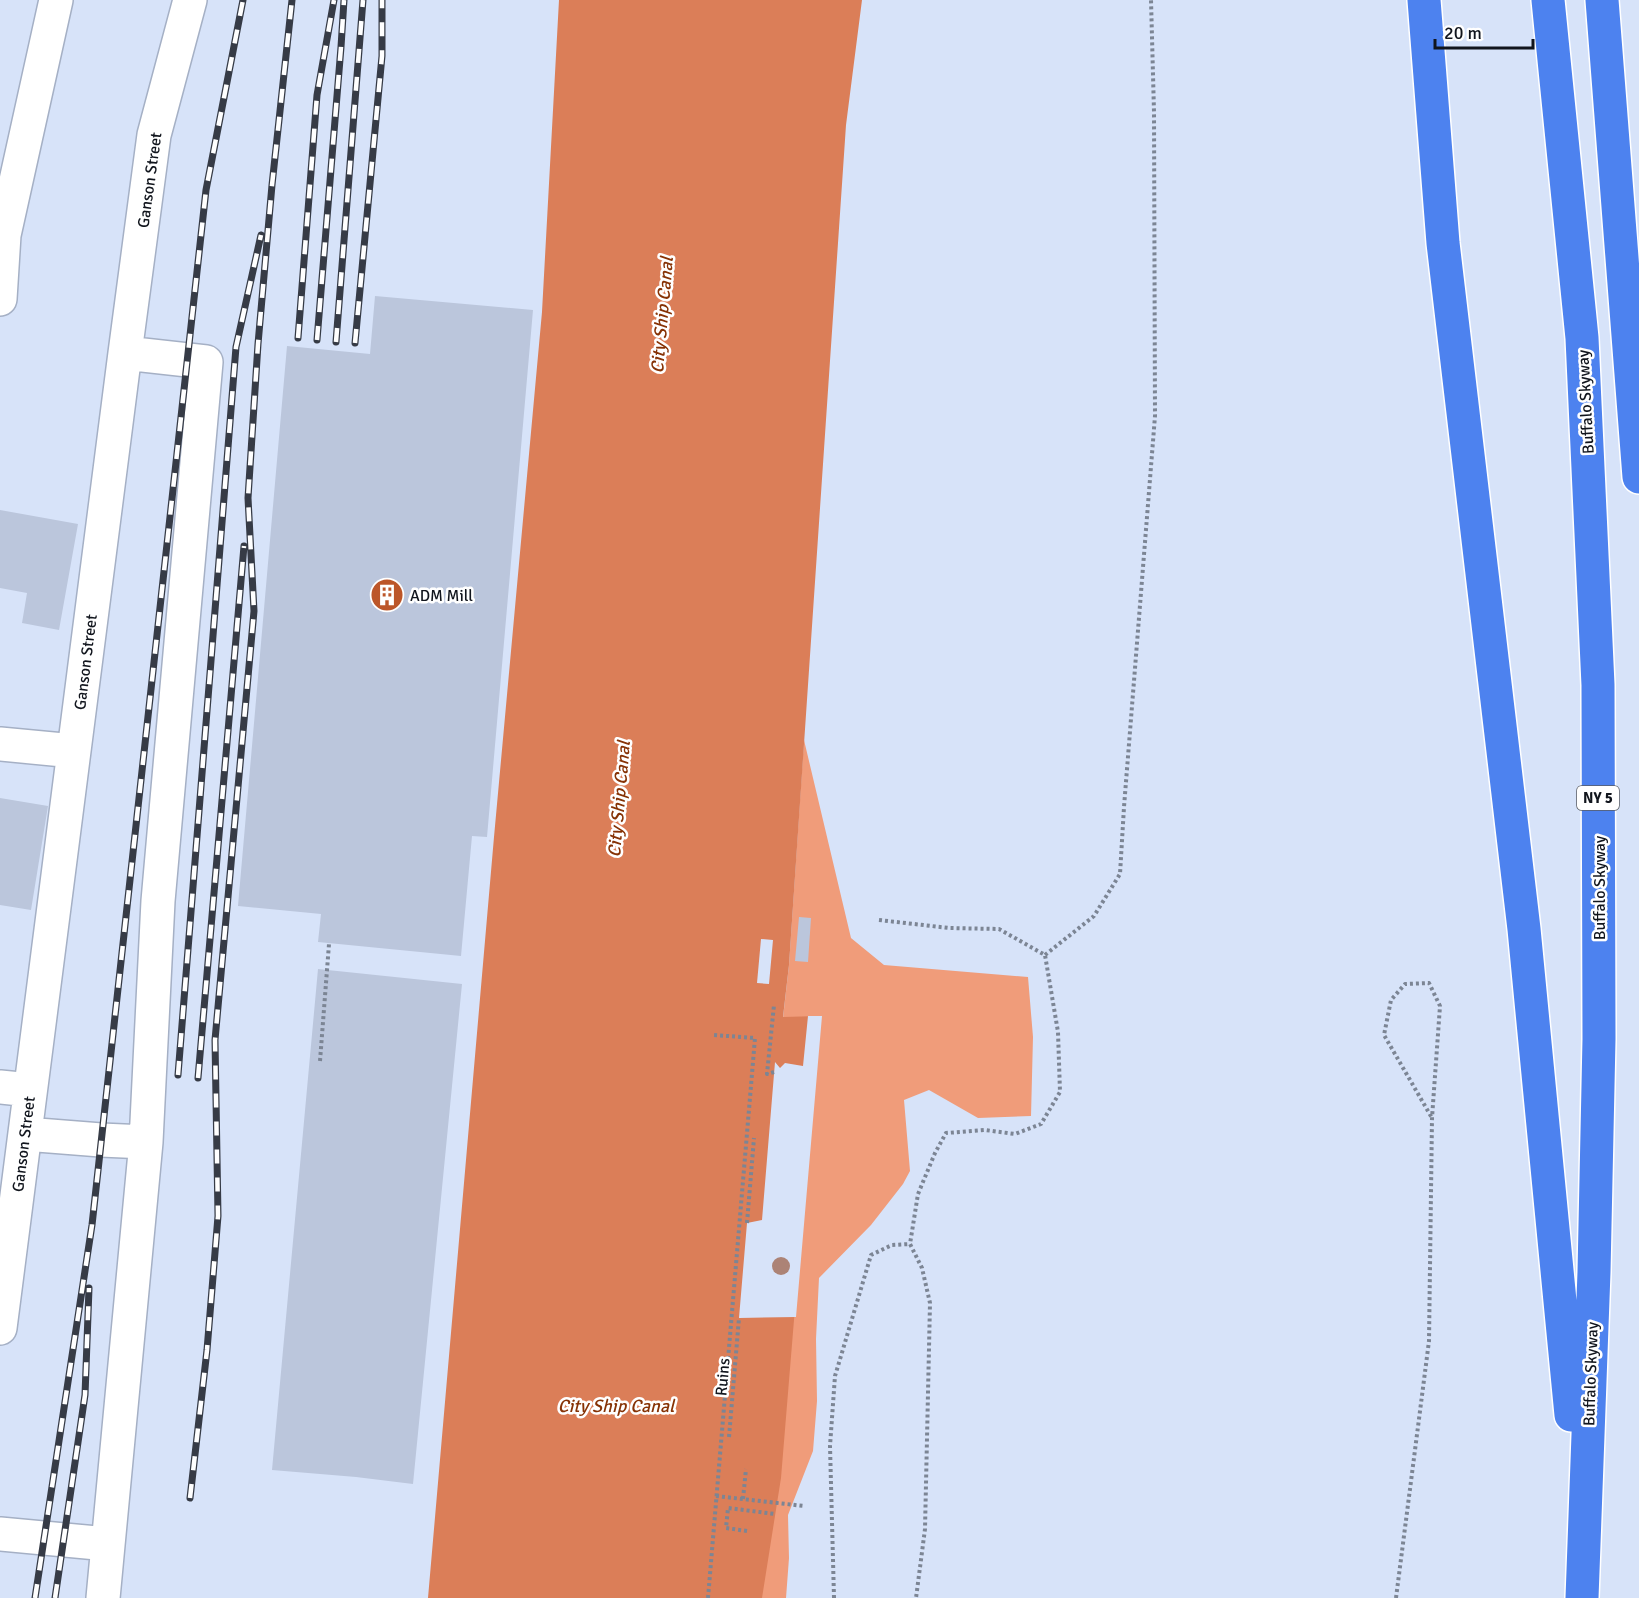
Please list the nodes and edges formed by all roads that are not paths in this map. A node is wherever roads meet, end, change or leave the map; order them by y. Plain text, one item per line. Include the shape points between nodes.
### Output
1 (56, 0) edge
2 (190, 0) edge
3 (1424, 0) edge
4 (1548, 0) edge
5 (1602, 0) edge
6 (0, 299) edge
7 (125, 353) junction
8 (1639, 477) edge
9 (0, 744) edge
10 (74, 751) junction
11 (15, 1088) edge
12 (25, 1134) junction
13 (146, 1142) junction
14 (0, 1328) edge
15 (0, 1534) edge
16 (1583, 1542) junction
17 (108, 1544) junction
18 (103, 1598) edge
19 (1582, 1598) edge

1 - 6 street via 4,235
2 - 7 street, Ganson Street via 154,135
3 - 16 highway via 1443,243 1524,929
4 - 16 highway, Buffalo Skyway / NY 5 via 1582,338 1598,685 1599,1039
5 - 8 highway
7 - 10 street, Ganson Street
7 - 13 street via 206,362 158,902
9 - 10 street
10 - 11 street, Ganson Street
11 - 12 street, Ganson Street
12 - 13 street
12 - 14 street, Ganson Street
13 - 17 street
15 - 17 street
16 - 19 highway, Buffalo Skyway / NY 5
17 - 18 street

